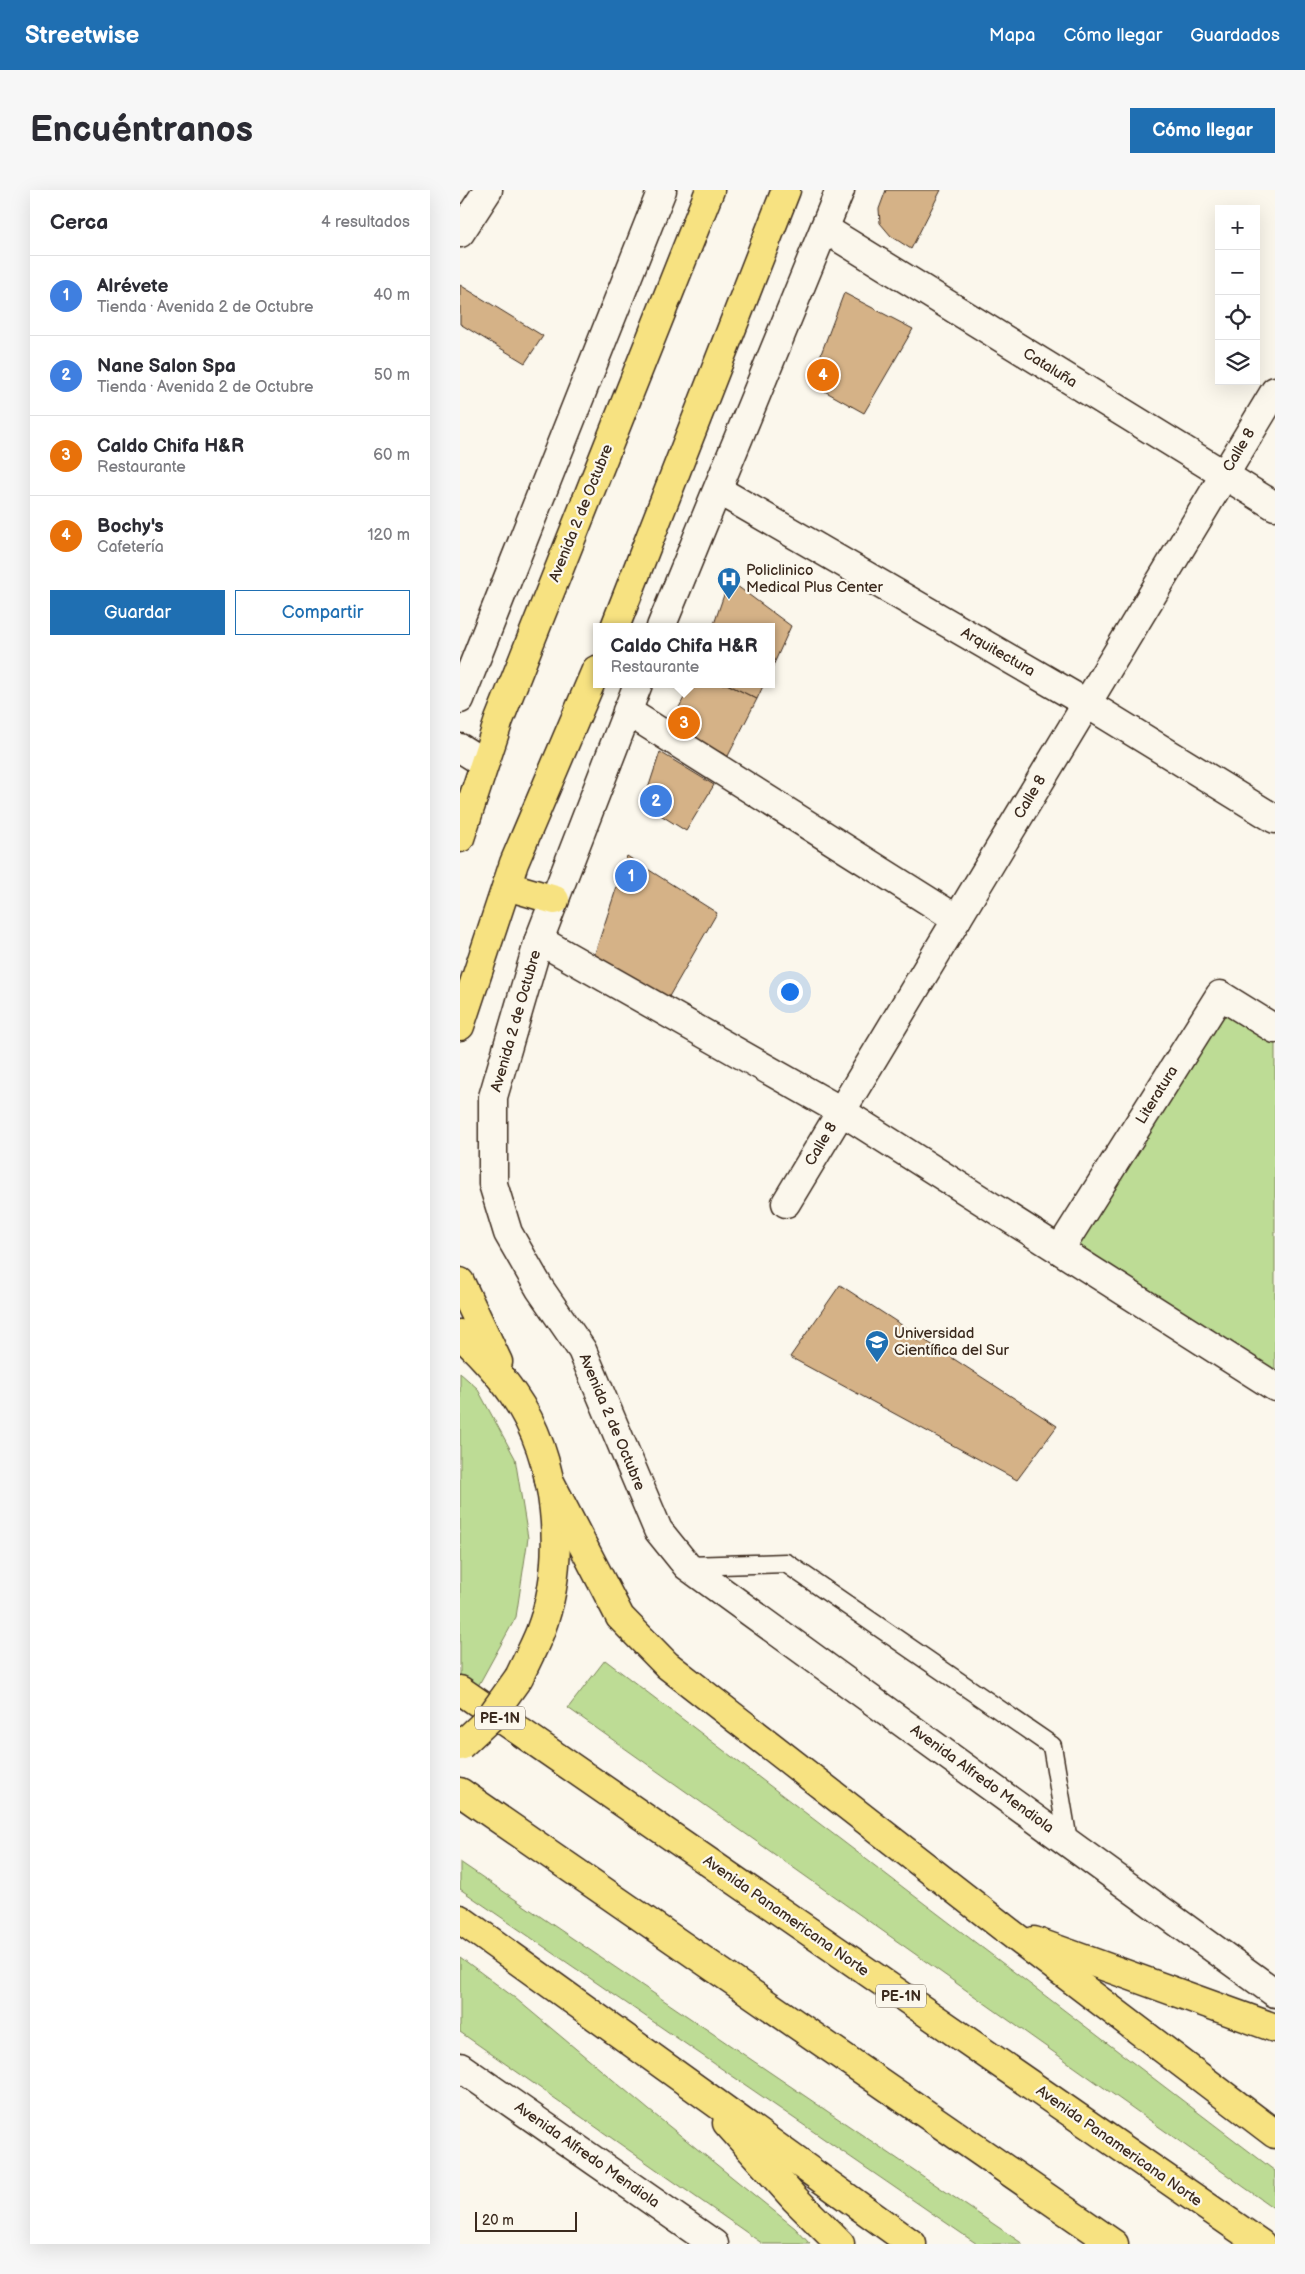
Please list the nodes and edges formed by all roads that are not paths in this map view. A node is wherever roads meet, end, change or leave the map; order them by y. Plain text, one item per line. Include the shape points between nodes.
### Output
1 (488, 190) edge
2 (662, 190) edge
3 (710, 190) edge
4 (786, 190) edge
5 (840, 190) edge
6 (825, 229) junction
7 (460, 233) edge
8 (1275, 391) edge
9 (1224, 476) junction
10 (718, 490) junction
11 (1275, 506) edge
12 (617, 623) edge
13 (663, 623) edge
14 (593, 677) edge
15 (636, 688) edge
16 (460, 699) edge
17 (1086, 703) junction
18 (627, 711) junction
19 (460, 748) edge
20 (484, 763) junction
21 (1275, 819) edge
22 (460, 838) edge
23 (507, 886) junction
24 (554, 900) junction
25 (957, 919) junction
26 (539, 940) junction
27 (460, 1026) edge
28 (1275, 1029) edge
29 (842, 1110) junction
30 (786, 1203) dead end
31 (1060, 1249) junction
32 (460, 1282) edge
33 (460, 1334) edge
34 (1275, 1387) edge
35 (514, 1395) junction
36 (549, 1480) junction
37 (687, 1566) junction
38 (460, 1690) edge
39 (460, 1746) edge
40 (460, 1792) edge
41 (1068, 1841) junction
42 (460, 1919) edge
43 (1008, 1931) junction
44 (1275, 1993) edge
45 (1275, 2028) edge
46 (460, 2066) edge
47 (693, 2085) junction
48 (1275, 2134) edge
49 (714, 2244) edge
50 (840, 2244) edge
51 (912, 2244) edge
52 (1114, 2244) edge
53 (1261, 2244) edge

1 - 7 street
2 - 16 street
3 - 20 main road, Avenida 2 de Octubre
4 - 12 main road
5 - 6 street
6 - 9 street, Cataluña
6 - 10 street
8 - 9 street, Calle 8
9 - 11 street, Cataluña
9 - 17 street, Calle 8
10 - 13 street
10 - 17 street, Arquitectura
14 - 23 main road
15 - 18 street, Avenida 2 de Octubre
17 - 21 street, Arquitectura
17 - 25 street, Calle 8
18 - 24 street, Avenida 2 de Octubre
18 - 25 street
19 - 20 street
20 - 22 main road, Avenida 2 de Octubre
23 - 24 main road
23 - 27 main road
24 - 26 street, Avenida 2 de Octubre
25 - 29 street, Calle 8
26 - 29 street
26 - 37 street, Avenida 2 de Octubre via 493,1096 493,1184 508,1233 540,1289 582,1350 658,1530
28 - 31 street, Literatura via 1220,995
29 - 30 street, Calle 8
29 - 31 street
31 - 34 street
32 - 35 main road
33 - 35 main road via 485,1357
35 - 36 main road via 535,1436
36 - 39 main road, bridge via 556,1531 553,1582 540,1631 519,1677 489,1719
36 - 43 main road via 620,1617 667,1665
37 - 41 street, Avenida Alfredo Mendiola
37 - 41 lane via 786,1563 1052,1746
38 - 53 main road, Avenida Panamericana Norte / PE-1N
40 - 52 main road
41 - 44 street, Avenida Alfredo Mendiola
42 - 47 main road
43 - 45 main road
43 - 48 main road
46 - 49 street, Avenida Alfredo Mendiola
47 - 50 main road via 794,2198
47 - 51 main road

